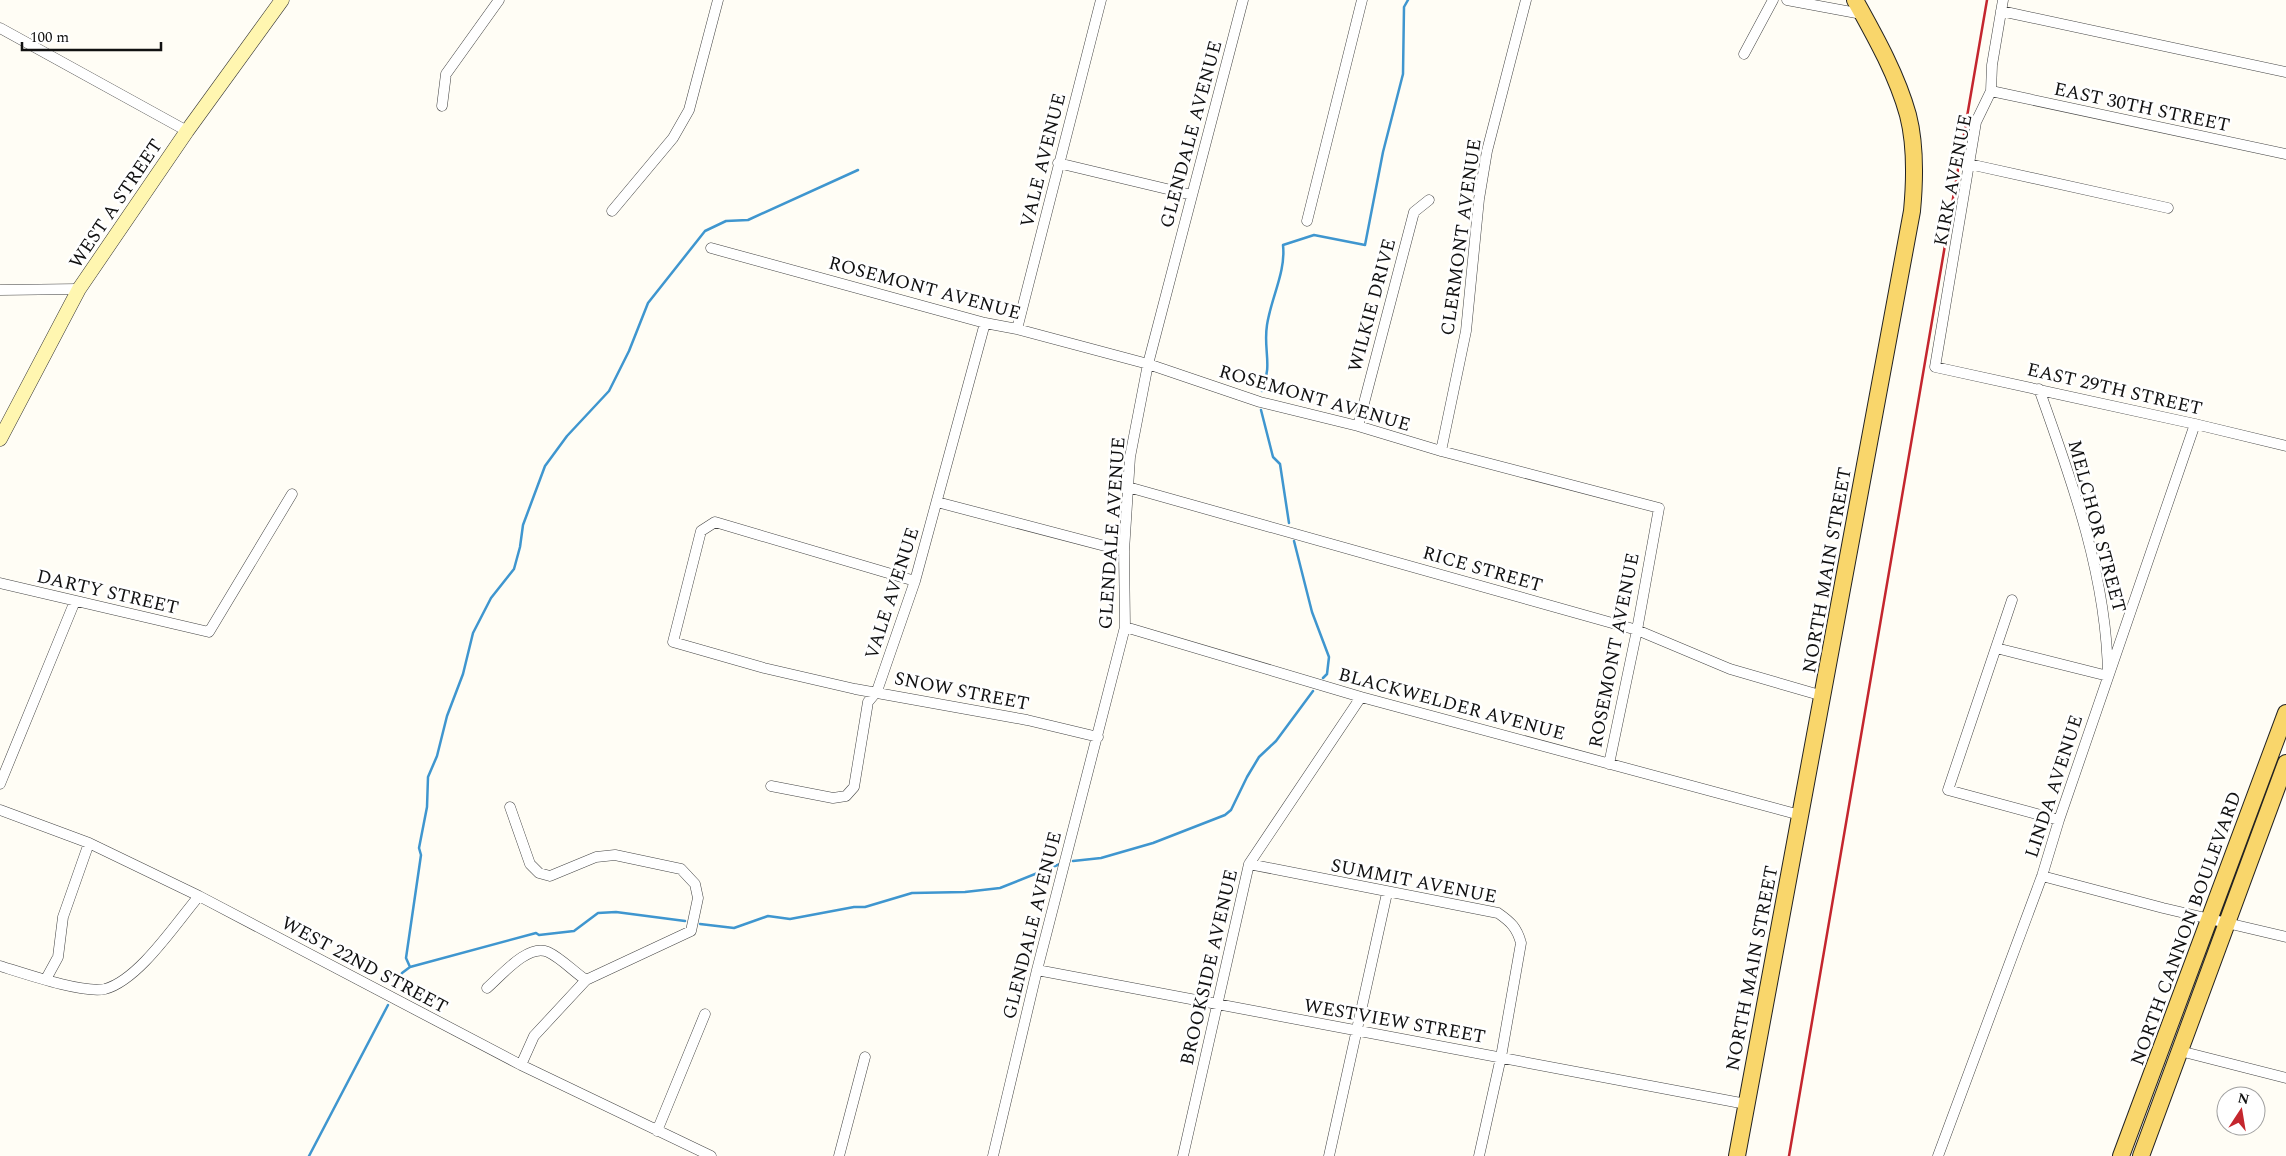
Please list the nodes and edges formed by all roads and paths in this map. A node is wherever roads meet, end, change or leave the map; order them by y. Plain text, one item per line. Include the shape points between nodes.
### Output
1 (282, 0) edge
2 (499, 0) edge
3 (718, 0) edge
4 (1101, 0) edge
5 (1243, 0) edge
6 (1362, 0) edge
7 (1526, 0) edge
8 (1773, 0) edge
9 (1787, 0) edge
10 (2003, 0) edge
11 (1859, 7) edge
12 (2000, 11) junction
13 (0, 28) edge
14 (1744, 54) dead end
15 (2286, 72) edge
16 (1991, 91) junction
17 (442, 106) dead end
18 (187, 131) junction
19 (2286, 154) edge
20 (1058, 163) junction
21 (1969, 164) junction
22 (1192, 195) junction
23 (1429, 200) dead end
24 (2168, 208) dead end
25 (612, 211) dead end
26 (1306, 221) dead end
27 (711, 248) dead end
28 (79, 289) junction
29 (0, 290) edge
30 (985, 323) junction
31 (1018, 329) junction
32 (1148, 364) junction
33 (1935, 367) joint
34 (2039, 389) junction
35 (2195, 424) junction
36 (1358, 426) junction
37 (0, 440) edge
38 (2286, 446) edge
39 (1441, 451) junction
40 (1128, 487) junction
41 (292, 494) dead end
42 (937, 502) junction
43 (1124, 551) junction
44 (915, 581) junction
45 (0, 583) edge
46 (2012, 600) dead end
47 (74, 601) junction
48 (1125, 627) junction
49 (1637, 630) junction
50 (1996, 648) junction
51 (2108, 676) junction
52 (877, 691) junction
53 (1823, 696) junction
54 (1361, 697) junction
55 (2286, 714) edge
56 (1098, 737) junction
57 (2286, 763) edge
58 (1609, 764) junction
59 (0, 784) edge
60 (771, 786) dead end
61 (2282, 786) edge
62 (510, 807) dead end
63 (0, 810) edge
64 (1800, 815) junction
65 (2059, 820) junction
66 (89, 843) junction
67 (1249, 864) junction
68 (2042, 876) junction
69 (1387, 893) junction
70 (199, 896) junction
71 (2210, 919) junction
72 (2226, 923) junction
73 (2286, 937) edge
74 (0, 966) edge
75 (1037, 970) junction
76 (46, 979) junction
77 (586, 980) junction
78 (487, 988) dead end
79 (1216, 1005) junction
80 (705, 1014) dead end
81 (1357, 1030) junction
82 (2180, 1051) junction
83 (865, 1056) dead end
84 (1501, 1057) junction
85 (521, 1065) junction
86 (2286, 1078) edge
87 (1746, 1104) junction
88 (657, 1131) junction
89 (711, 1156) edge
90 (839, 1156) edge
91 (993, 1156) edge
92 (1184, 1156) edge
93 (1329, 1156) edge
94 (1479, 1156) edge
95 (1737, 1156) edge
96 (1938, 1156) edge
97 (2121, 1156) edge
98 (2140, 1156) edge

1 - 18 street, WEST A STREET
2 - 17 street via 446,74
3 - 25 street via 689,110 672,138
4 - 20 street, VALE AVENUE
5 - 22 street, GLENDALE AVENUE
6 - 26 street
7 - 39 street, CLERMONT AVENUE via 1487,151 1466,331
8 - 14 street
9 - 11 street
10 - 12 street, KIRK AVENUE
11 - 53 main road, NORTH MAIN STREET via 1897,84 1908,116 1915,179 1912,211
12 - 15 street
12 - 16 street, KIRK AVENUE
13 - 18 street
16 - 19 street, EAST 30TH STREET
16 - 21 street, KIRK AVENUE via 1976,122
18 - 28 street, WEST A STREET
20 - 22 street
20 - 31 street, VALE AVENUE
21 - 24 street
21 - 33 street, KIRK AVENUE
22 - 32 street, GLENDALE AVENUE
23 - 36 street, WILKIE DRIVE via 1414,212
27 - 30 street, ROSEMONT AVENUE
28 - 29 street
28 - 37 street, WEST A STREET
30 - 31 street, ROSEMONT AVENUE
30 - 42 street, VALE AVENUE
31 - 32 street, ROSEMONT AVENUE
32 - 36 street, ROSEMONT AVENUE via 1260,402
32 - 40 street, GLENDALE AVENUE via 1130,457
33 - 34 street, EAST 29TH STREET
34 - 35 street, EAST 29TH STREET
34 - 51 street, MELCHOR STREET via 2096,572 2105,617
35 - 38 street, EAST 29TH STREET
35 - 51 street, LINDA AVENUE
36 - 39 street, ROSEMONT AVENUE
39 - 49 street, ROSEMONT AVENUE via 1659,508
40 - 43 street, GLENDALE AVENUE
40 - 49 street, RICE STREET
41 - 47 street, DARTY STREET via 209,632
42 - 43 street
42 - 44 street, VALE AVENUE
43 - 48 street, GLENDALE AVENUE
44 - 52 street, VALE AVENUE
44 - 52 street, SNOW STREET via 715,522 701,531 673,642 764,668
45 - 47 street, DARTY STREET
46 - 50 street
47 - 59 street
48 - 54 street, BLACKWELDER AVENUE
48 - 56 street, GLENDALE AVENUE
49 - 53 street, RICE STREET via 1730,668
49 - 58 street, ROSEMONT AVENUE
50 - 51 street
50 - 65 street via 1948,790
51 - 65 street, LINDA AVENUE
52 - 56 street, SNOW STREET
52 - 60 street, VALE AVENUE via 868,702 854,787 846,796 834,798
53 - 64 main road, NORTH MAIN STREET
54 - 58 street, BLACKWELDER AVENUE
54 - 67 street, BROOKSIDE AVENUE
55 - 71 main road, NORTH CANNON BOULEVARD
56 - 75 street, GLENDALE AVENUE
57 - 61 main road, NORTH CANNON BOULEVARD
58 - 64 street, BLACKWELDER AVENUE
61 - 72 main road, NORTH CANNON BOULEVARD
62 - 77 street via 530,864 539,873 550,876 596,857 614,855 681,869 695,884 698,898 691,931
63 - 66 street, WEST 22ND STREET
64 - 87 main road, NORTH MAIN STREET
65 - 68 street, LINDA AVENUE
66 - 70 street, WEST 22ND STREET
66 - 76 street via 63,917 58,957
67 - 69 street, SUMMIT AVENUE
67 - 79 street, BROOKSIDE AVENUE
68 - 71 street
68 - 96 street, LINDA AVENUE
69 - 81 street
69 - 84 street, SUMMIT AVENUE via 1498,913 1512,922 1521,943
70 - 76 street via 126,979 103,989 76,987
70 - 85 street, WEST 22ND STREET
71 - 72 street
71 - 97 main road, NORTH CANNON BOULEVARD
72 - 73 street
72 - 82 main road, NORTH CANNON BOULEVARD
74 - 76 street
75 - 79 street, WESTVIEW STREET
75 - 91 street, GLENDALE AVENUE
77 - 78 street via 547,952 535,950 522,956
77 - 85 street via 534,1036
79 - 81 street, WESTVIEW STREET
79 - 92 street, BROOKSIDE AVENUE
80 - 88 street
81 - 84 street, WESTVIEW STREET
81 - 93 street
82 - 86 street
82 - 98 main road, NORTH CANNON BOULEVARD
83 - 90 street
84 - 87 street, WESTVIEW STREET
84 - 94 street, SUMMIT AVENUE
85 - 88 street, WEST 22ND STREET
87 - 95 main road, NORTH MAIN STREET
88 - 89 street, WEST 22ND STREET

